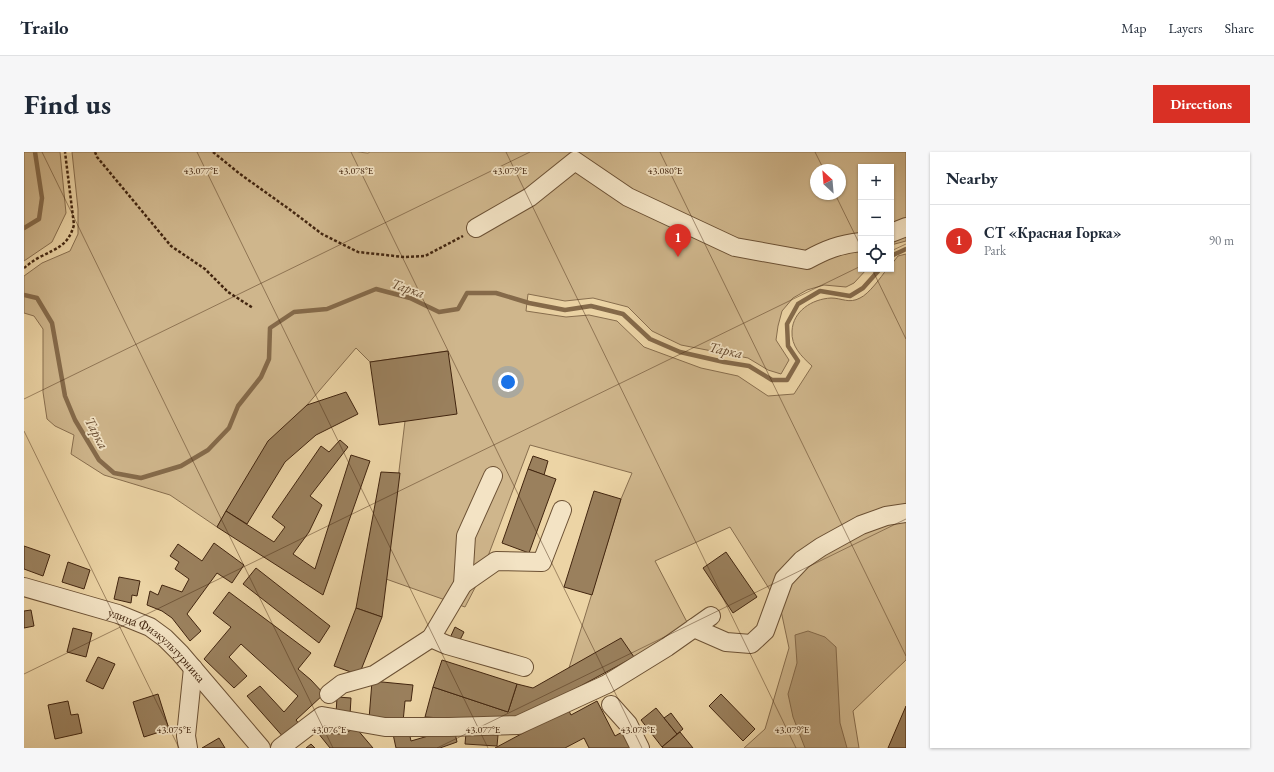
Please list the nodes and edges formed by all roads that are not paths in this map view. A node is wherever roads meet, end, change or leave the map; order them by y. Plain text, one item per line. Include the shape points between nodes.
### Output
1 (580, 157) edge
2 (906, 227) edge
3 (476, 228) road end
4 (894, 232) edge
5 (858, 242) edge
6 (493, 476) dead end
7 (562, 510) dead end
8 (906, 513) edge
9 (463, 584) junction
10 (24, 587) edge
11 (711, 616) dead end
12 (694, 628) junction
13 (431, 638) junction
14 (524, 667) dead end
15 (193, 668) junction
16 (329, 694) dead end
17 (611, 705) dead end
18 (188, 748) edge
19 (261, 748) edge
20 (280, 748) edge
21 (640, 748) edge

1 - 3 street via 530,197
1 - 5 street via 628,197 735,247 807,260 822,251
2 - 4 street
6 - 9 street via 466,536
7 - 9 street via 542,562 496,561
8 - 12 street via 886,516 861,525 802,560 784,579 765,631 751,644 726,642
9 - 13 street
10 - 15 street, улица Физкультурника via 118,614 150,627 165,638
11 - 12 street
12 - 20 street via 607,684 518,725 386,726 322,716
13 - 14 street
13 - 16 street via 374,675 342,684
15 - 18 street via 186,736
15 - 19 street, улица Физкультурника
17 - 21 street via 628,724

